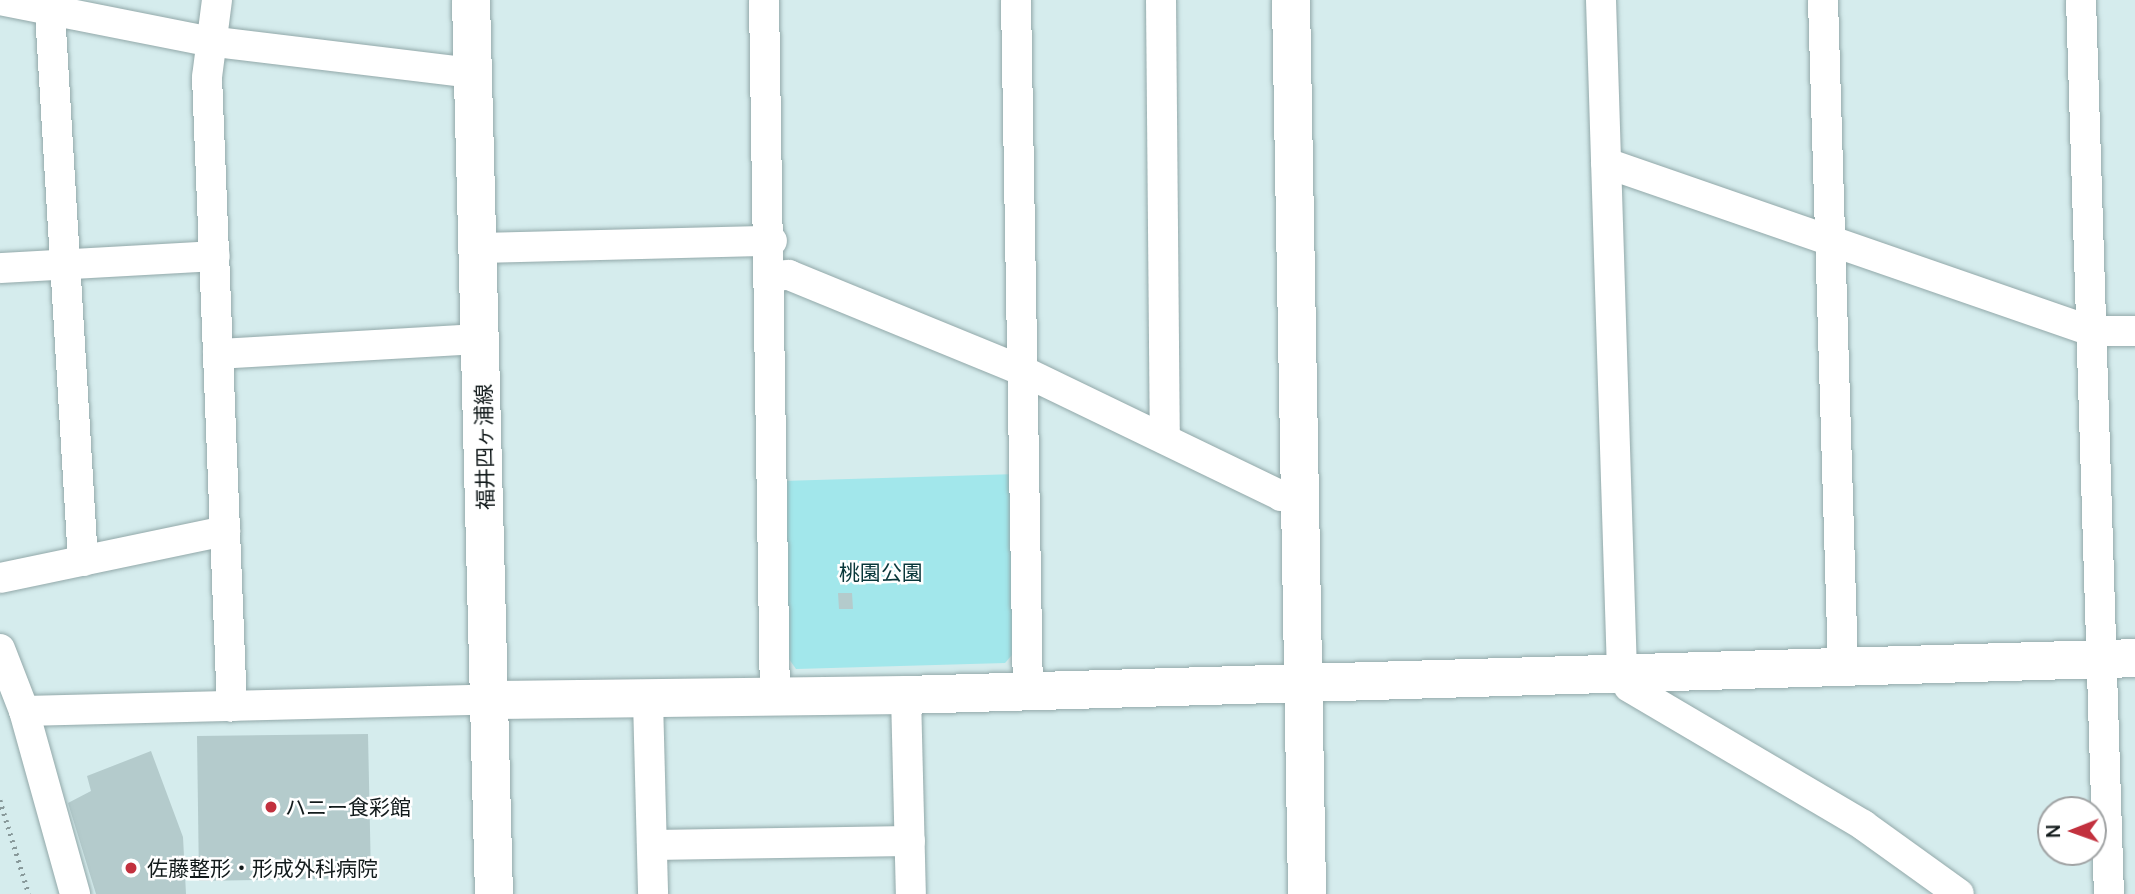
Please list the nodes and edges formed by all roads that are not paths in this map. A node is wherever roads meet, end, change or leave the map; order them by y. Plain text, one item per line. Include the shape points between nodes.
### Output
1 (217, 0) edge
2 (471, 0) edge
3 (764, 0) edge
4 (1016, 0) edge
5 (1161, 0) edge
6 (1291, 0) edge
7 (1601, 0) edge
8 (1823, 0) edge
9 (2081, 0) edge
10 (0, 1) edge
11 (47, 8) edge
12 (208, 41) junction
13 (473, 73) junction
14 (1606, 163) junction
15 (772, 241) junction
16 (1830, 243) junction
17 (480, 248) junction
18 (215, 256) junction
19 (65, 264) junction
20 (0, 268) edge
21 (773, 276) junction
22 (2091, 331) junction
23 (2135, 331) edge
24 (481, 339) junction
25 (218, 354) junction
26 (1025, 372) junction
27 (1166, 439) junction
28 (1301, 495) junction
29 (225, 531) junction
30 (83, 561) junction
31 (0, 578) edge
32 (0, 649) edge
33 (2120, 658) edge
34 (1843, 665) junction
35 (1622, 671) junction
36 (1305, 679) junction
37 (1028, 691) junction
38 (905, 695) junction
39 (775, 697) junction
40 (490, 700) junction
41 (648, 700) junction
42 (232, 706) junction
43 (24, 711) junction
44 (910, 841) junction
45 (652, 845) junction
46 (75, 894) edge
47 (494, 894) edge
48 (653, 894) edge
49 (911, 894) edge
50 (1307, 894) edge
51 (1959, 894) edge
52 (2109, 894) edge

1 - 12 street
2 - 13 street, 福井四ヶ浦線
3 - 15 street
4 - 26 street
5 - 27 street
6 - 28 street
7 - 14 street
8 - 16 street
9 - 22 street
10 - 11 street
11 - 12 street
11 - 19 street
12 - 13 street
12 - 18 street
13 - 17 street, 福井四ヶ浦線
14 - 16 street
14 - 35 street
15 - 17 street
15 - 21 street
16 - 22 street
16 - 34 street
17 - 24 street, 福井四ヶ浦線
18 - 19 street
18 - 25 street
19 - 20 street
19 - 30 street
21 - 26 street via 789,275
21 - 39 street
22 - 23 street
22 - 33 street
24 - 25 street
24 - 40 street, 福井四ヶ浦線
25 - 29 street
26 - 27 street
26 - 37 street
27 - 28 street via 1281,496
28 - 36 street
29 - 30 street
29 - 42 street
30 - 31 street
32 - 43 street
33 - 34 street
33 - 52 street
34 - 35 street
35 - 36 street
35 - 51 street via 1629,687 1863,825
36 - 37 street
36 - 50 street
37 - 38 street
38 - 39 street
38 - 44 street
39 - 41 street
40 - 41 street
40 - 42 street
40 - 47 street, 福井四ヶ浦線
41 - 45 street
42 - 43 street
43 - 46 street
44 - 45 street
44 - 49 street
45 - 48 street

